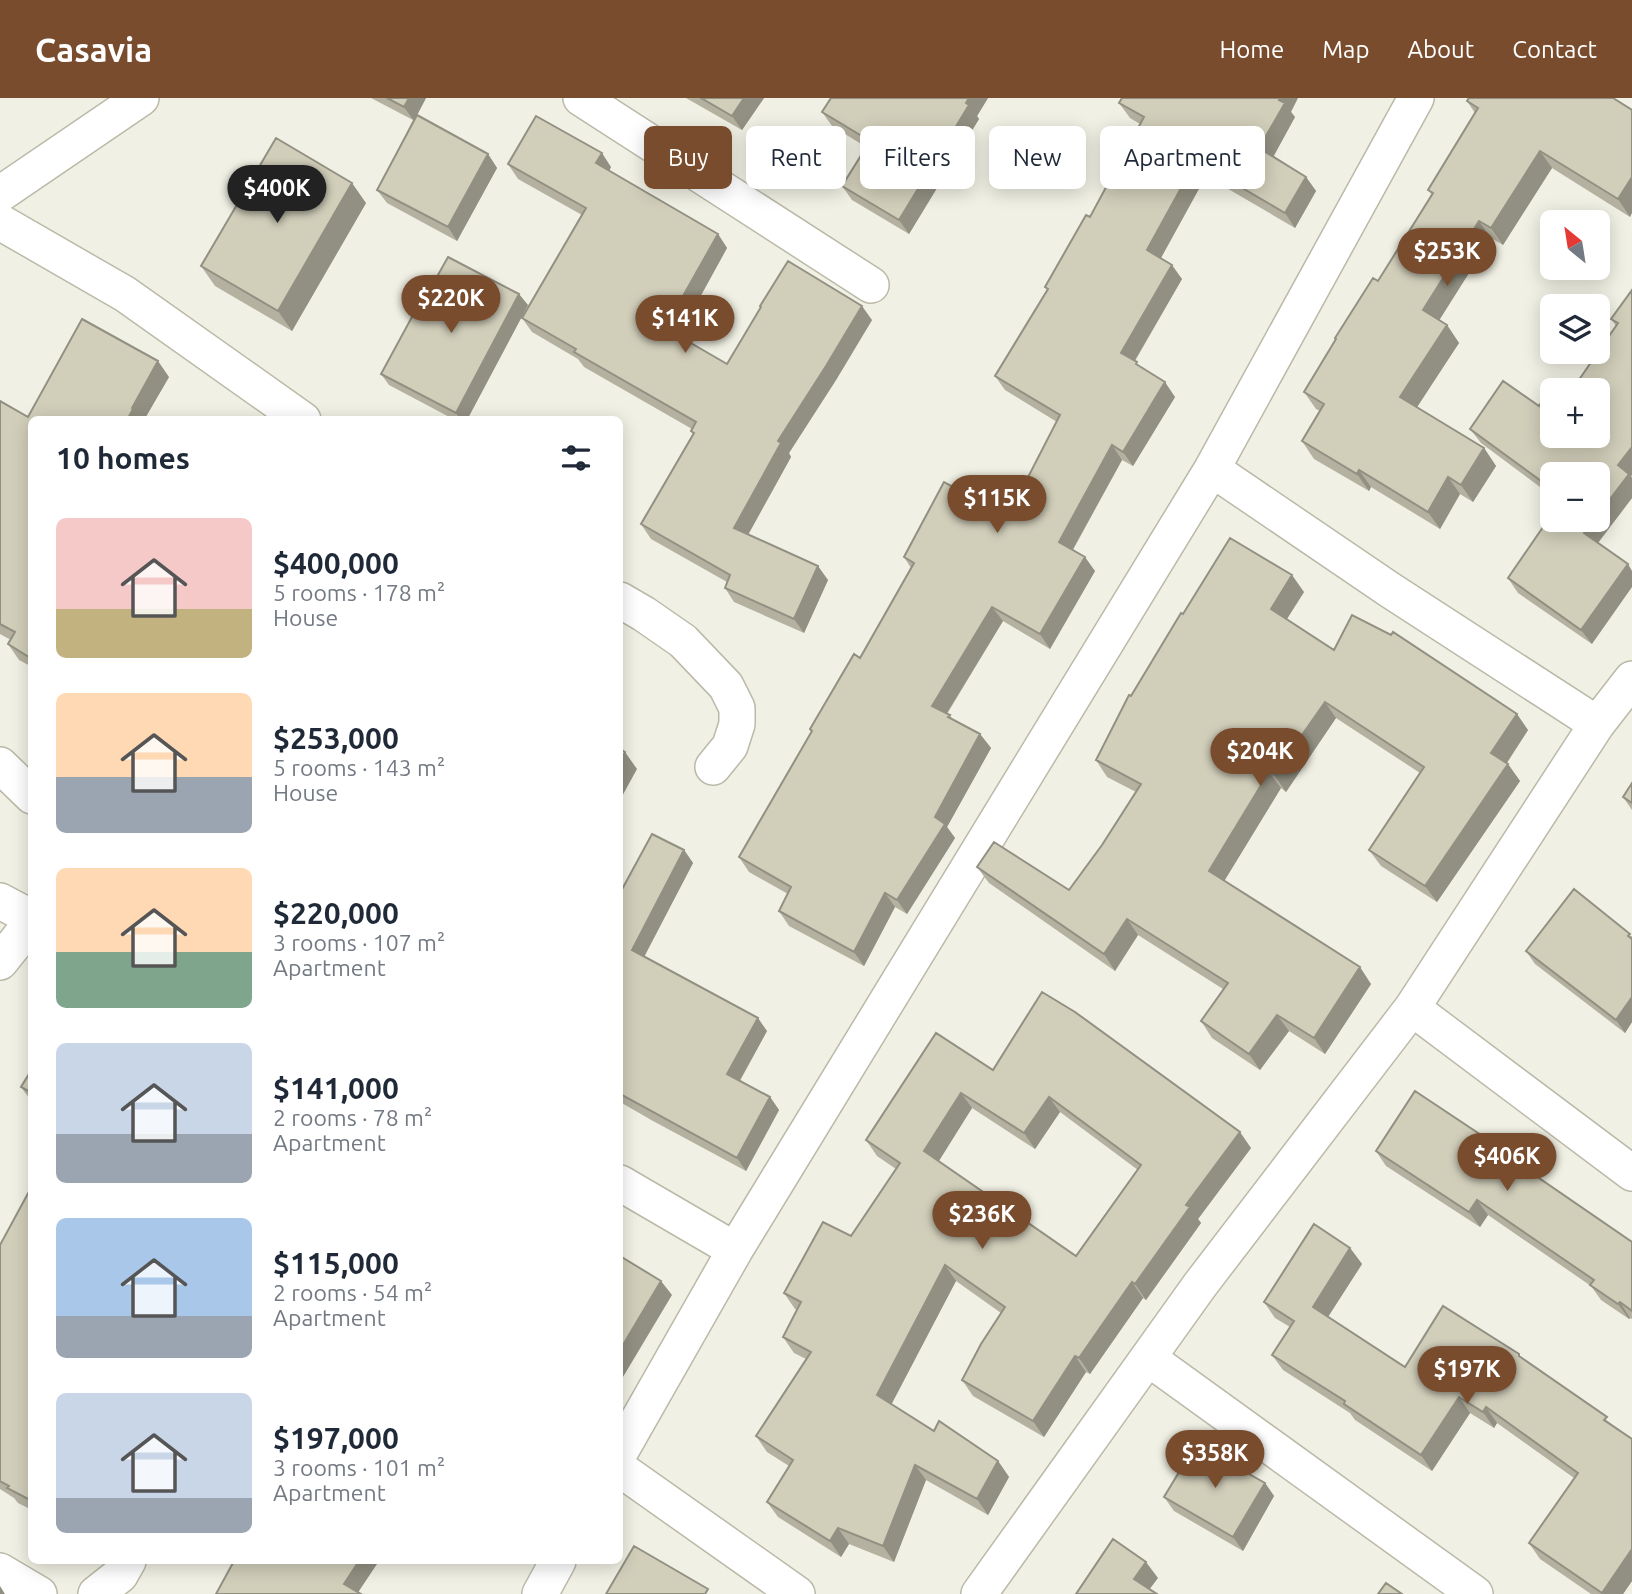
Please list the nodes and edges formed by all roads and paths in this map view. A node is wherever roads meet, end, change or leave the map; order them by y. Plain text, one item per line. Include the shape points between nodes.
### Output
1 (141, 98) edge
2 (581, 98) edge
3 (1416, 98) edge
4 (0, 194) edge
5 (0, 222) edge
6 (871, 285) dead end
7 (297, 416) edge
8 (1212, 469) junction
9 (623, 602) edge
10 (1632, 678) edge
11 (1597, 724) junction
12 (0, 765) edge
13 (713, 767) dead end
14 (28, 792) edge
15 (0, 901) edge
16 (28, 918) edge
17 (28, 925) edge
18 (0, 962) edge
19 (1412, 1008) junction
20 (1632, 1173) edge
21 (623, 1184) edge
22 (735, 1250) junction
23 (1148, 1358) junction
24 (623, 1447) edge
25 (623, 1471) edge
26 (126, 1564) edge
27 (556, 1564) edge
28 (0, 1571) edge
29 (39, 1594) edge
30 (96, 1594) edge
31 (540, 1594) edge
32 (797, 1594) edge
33 (979, 1594) edge
34 (1475, 1594) edge

1 - 4 street
2 - 6 street
3 - 8 street
5 - 7 street via 125,294
8 - 11 street
8 - 22 street
9 - 13 street via 683,641 726,686 737,708 737,724 730,746
10 - 11 street
11 - 19 street
12 - 14 street
15 - 16 street
17 - 18 street
19 - 20 street
19 - 23 street
21 - 22 street
22 - 24 street
23 - 33 street
23 - 34 street
25 - 32 street
26 - 30 street
27 - 31 street
28 - 29 street

